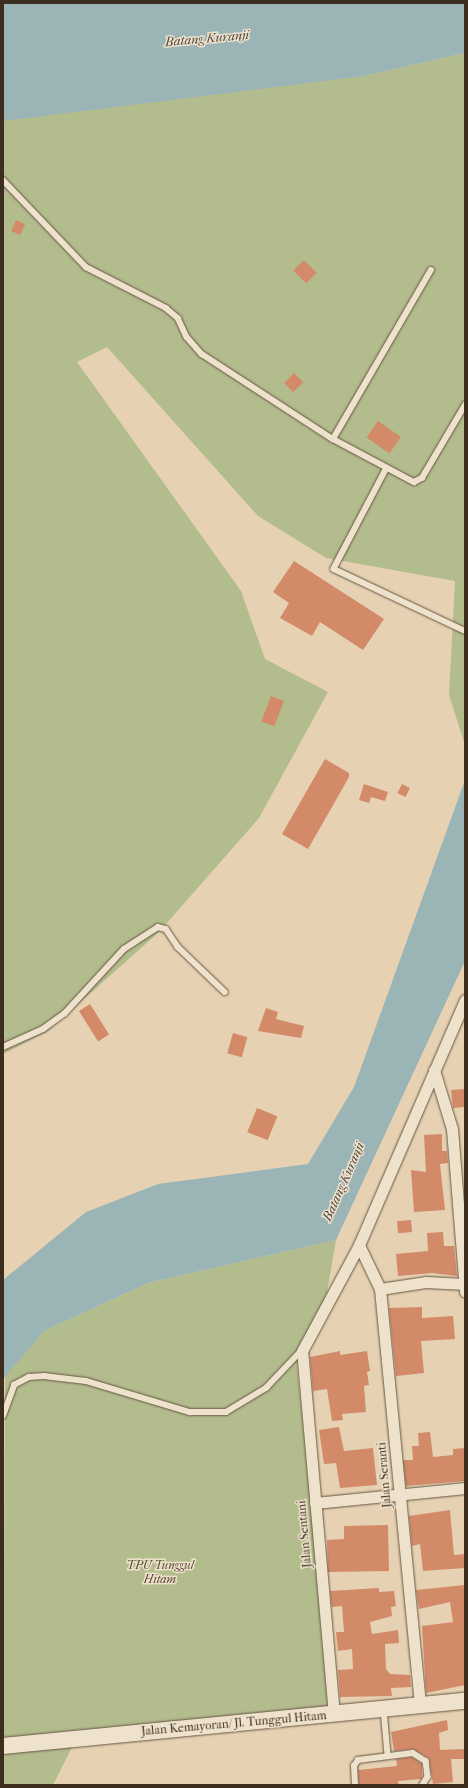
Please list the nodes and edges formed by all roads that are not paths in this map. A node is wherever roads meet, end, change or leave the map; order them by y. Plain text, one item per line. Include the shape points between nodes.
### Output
1 (3, 180) edge
2 (431, 270) dead end
3 (465, 405) edge
4 (333, 439) junction
5 (387, 468) junction
6 (465, 631) edge
7 (225, 992) dead end
8 (465, 1000) edge
9 (3, 1047) edge
10 (434, 1070) junction
11 (359, 1245) junction
12 (465, 1287) edge
13 (380, 1289) junction
14 (302, 1351) junction
15 (3, 1416) edge
16 (465, 1488) edge
17 (400, 1493) junction
18 (315, 1503) junction
19 (465, 1701) edge
20 (420, 1706) junction
21 (384, 1710) junction
22 (334, 1715) junction
23 (3, 1746) edge
24 (388, 1755) junction
25 (355, 1785) edge
26 (423, 1785) edge

1 - 4 lane via 86,267 166,308 178,318 187,337 202,354
2 - 4 lane
3 - 5 lane via 419,481
4 - 5 lane
5 - 6 lane via 334,569
7 - 9 lane via 178,948 166,929 158,927 124,949 64,1014 43,1029
8 - 10 street
10 - 11 street
10 - 12 street via 452,1129
11 - 13 street, Jalan Seranti
11 - 14 street
12 - 13 street via 426,1282
13 - 17 street, Jalan Seranti
14 - 15 lane via 266,1388 226,1412 190,1412 86,1382 44,1376 24,1379 14,1386
14 - 18 street, Jalan Sentani
16 - 17 street
17 - 18 street
17 - 20 street, Jalan Seranti
18 - 22 street, Jalan Sentani
19 - 20 street, Jalan Kemayoran/ Jl. Tunggul Hitam
20 - 21 street, Jalan Kemayoran/ Jl. Tunggul Hitam
21 - 22 street, Jalan Kemayoran/ Jl. Tunggul Hitam
21 - 24 lane
22 - 23 street, Jalan Kemayoran/ Jl. Tunggul Hitam
24 - 25 lane via 356,1762
24 - 26 lane via 423,1756 428,1771

